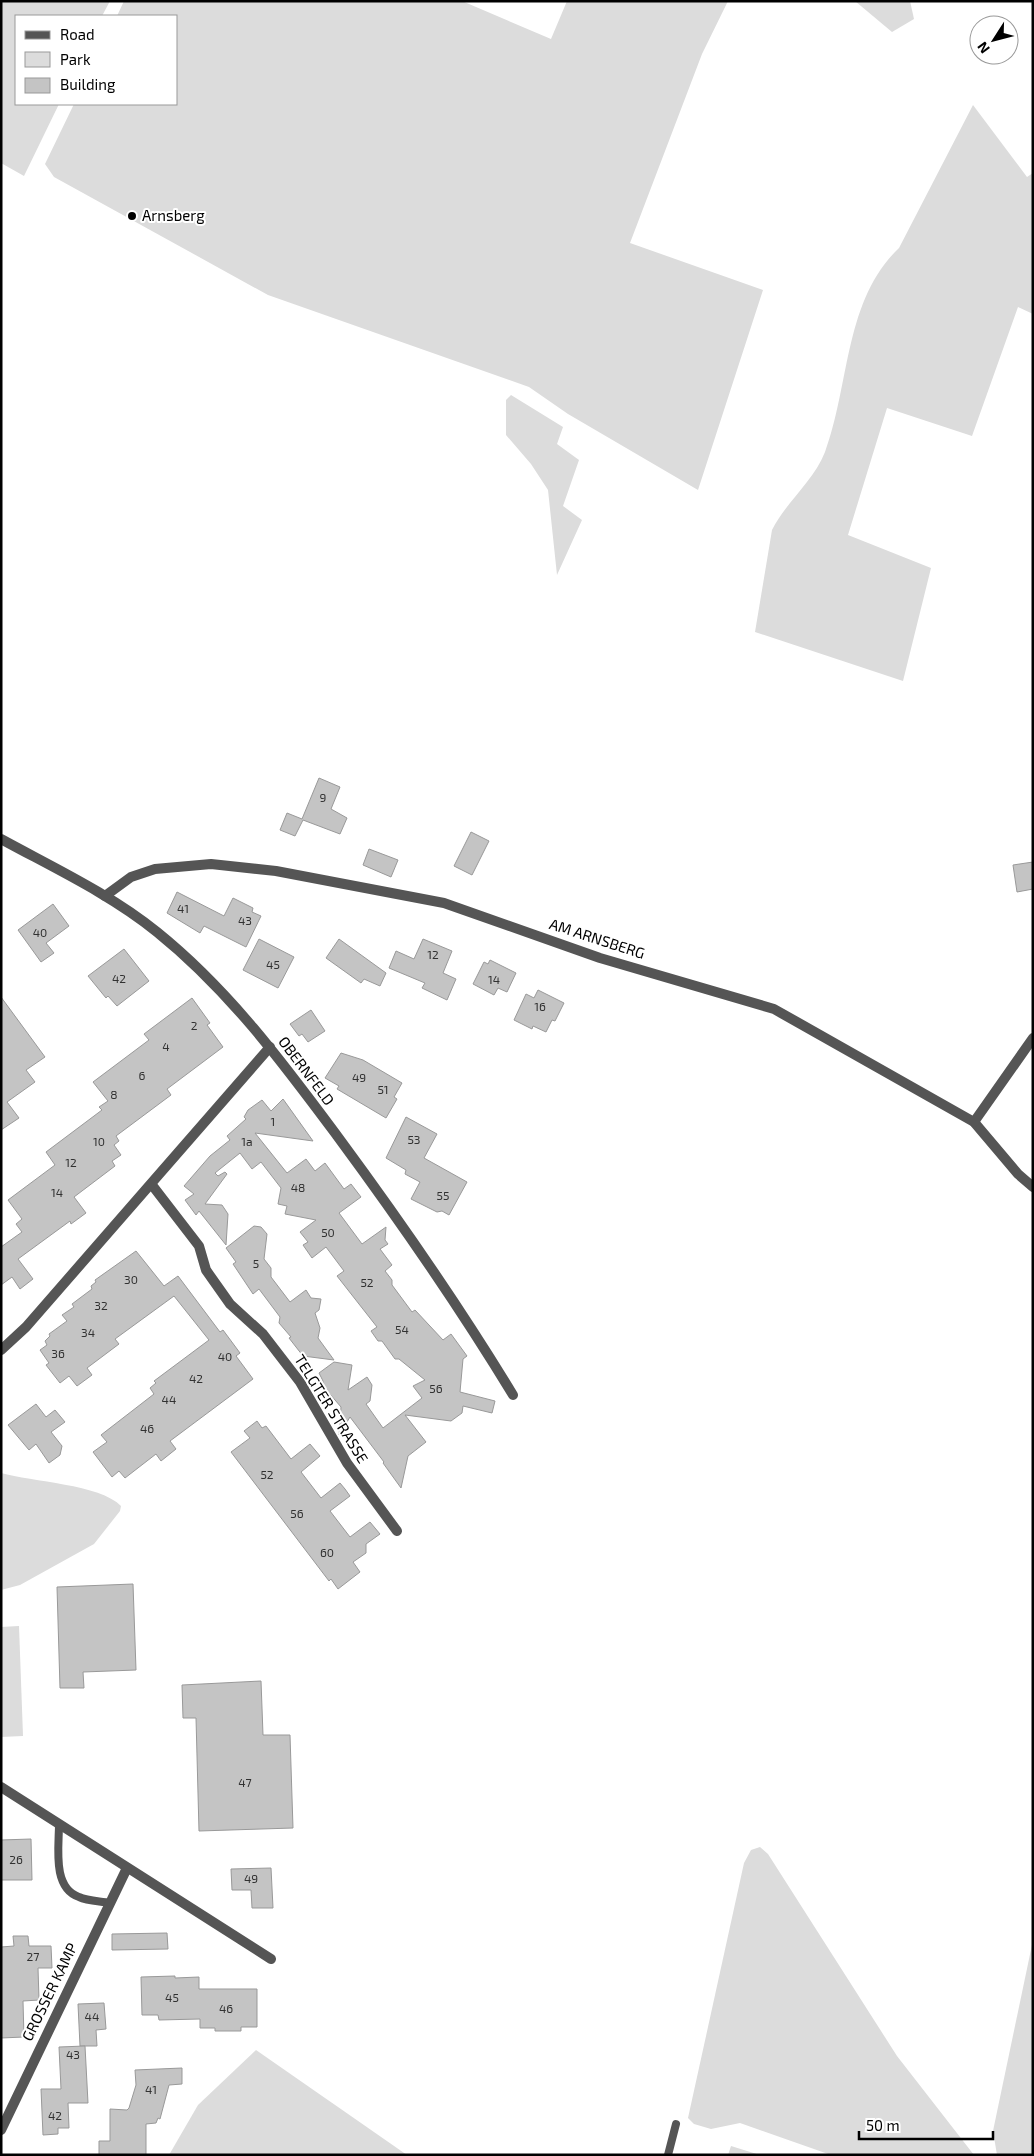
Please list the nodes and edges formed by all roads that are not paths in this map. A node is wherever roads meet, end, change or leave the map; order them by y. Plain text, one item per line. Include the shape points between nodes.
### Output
1 (1, 839) edge
2 (105, 896) junction
3 (1033, 1038) edge
4 (270, 1048) junction
5 (974, 1122) junction
6 (152, 1185) junction
7 (1033, 1187) edge
8 (1, 1350) edge
9 (513, 1395) dead end
10 (397, 1531) dead end
11 (1, 1787) edge
12 (59, 1824) junction
13 (127, 1868) junction
14 (110, 1903) junction
15 (272, 1959) dead end
16 (676, 2124) dead end
17 (1, 2130) edge
18 (668, 2155) edge

1 - 2 street, OBERNFELD
2 - 4 street, OBERNFELD via 156,931 202,971 239,1009
2 - 5 street, AM ARNSBERG via 130,877 155,869 211,864 276,871 444,903 600,958 774,1009
3 - 5 street
4 - 6 street
4 - 9 street, OBERNFELD via 388,1206 467,1319
5 - 7 street, AM ARNSBERG
6 - 8 street via 130,1205 26,1327
6 - 10 street, TELGTER STRASSE via 200,1246 206,1270 225,1297 263,1334 300,1382 347,1463
11 - 12 street
12 - 13 street
12 - 14 lane via 60,1877 66,1888 78,1897
13 - 14 street, GROSSER KAMP
13 - 15 street
14 - 17 street, GROSSER KAMP
16 - 18 lane

